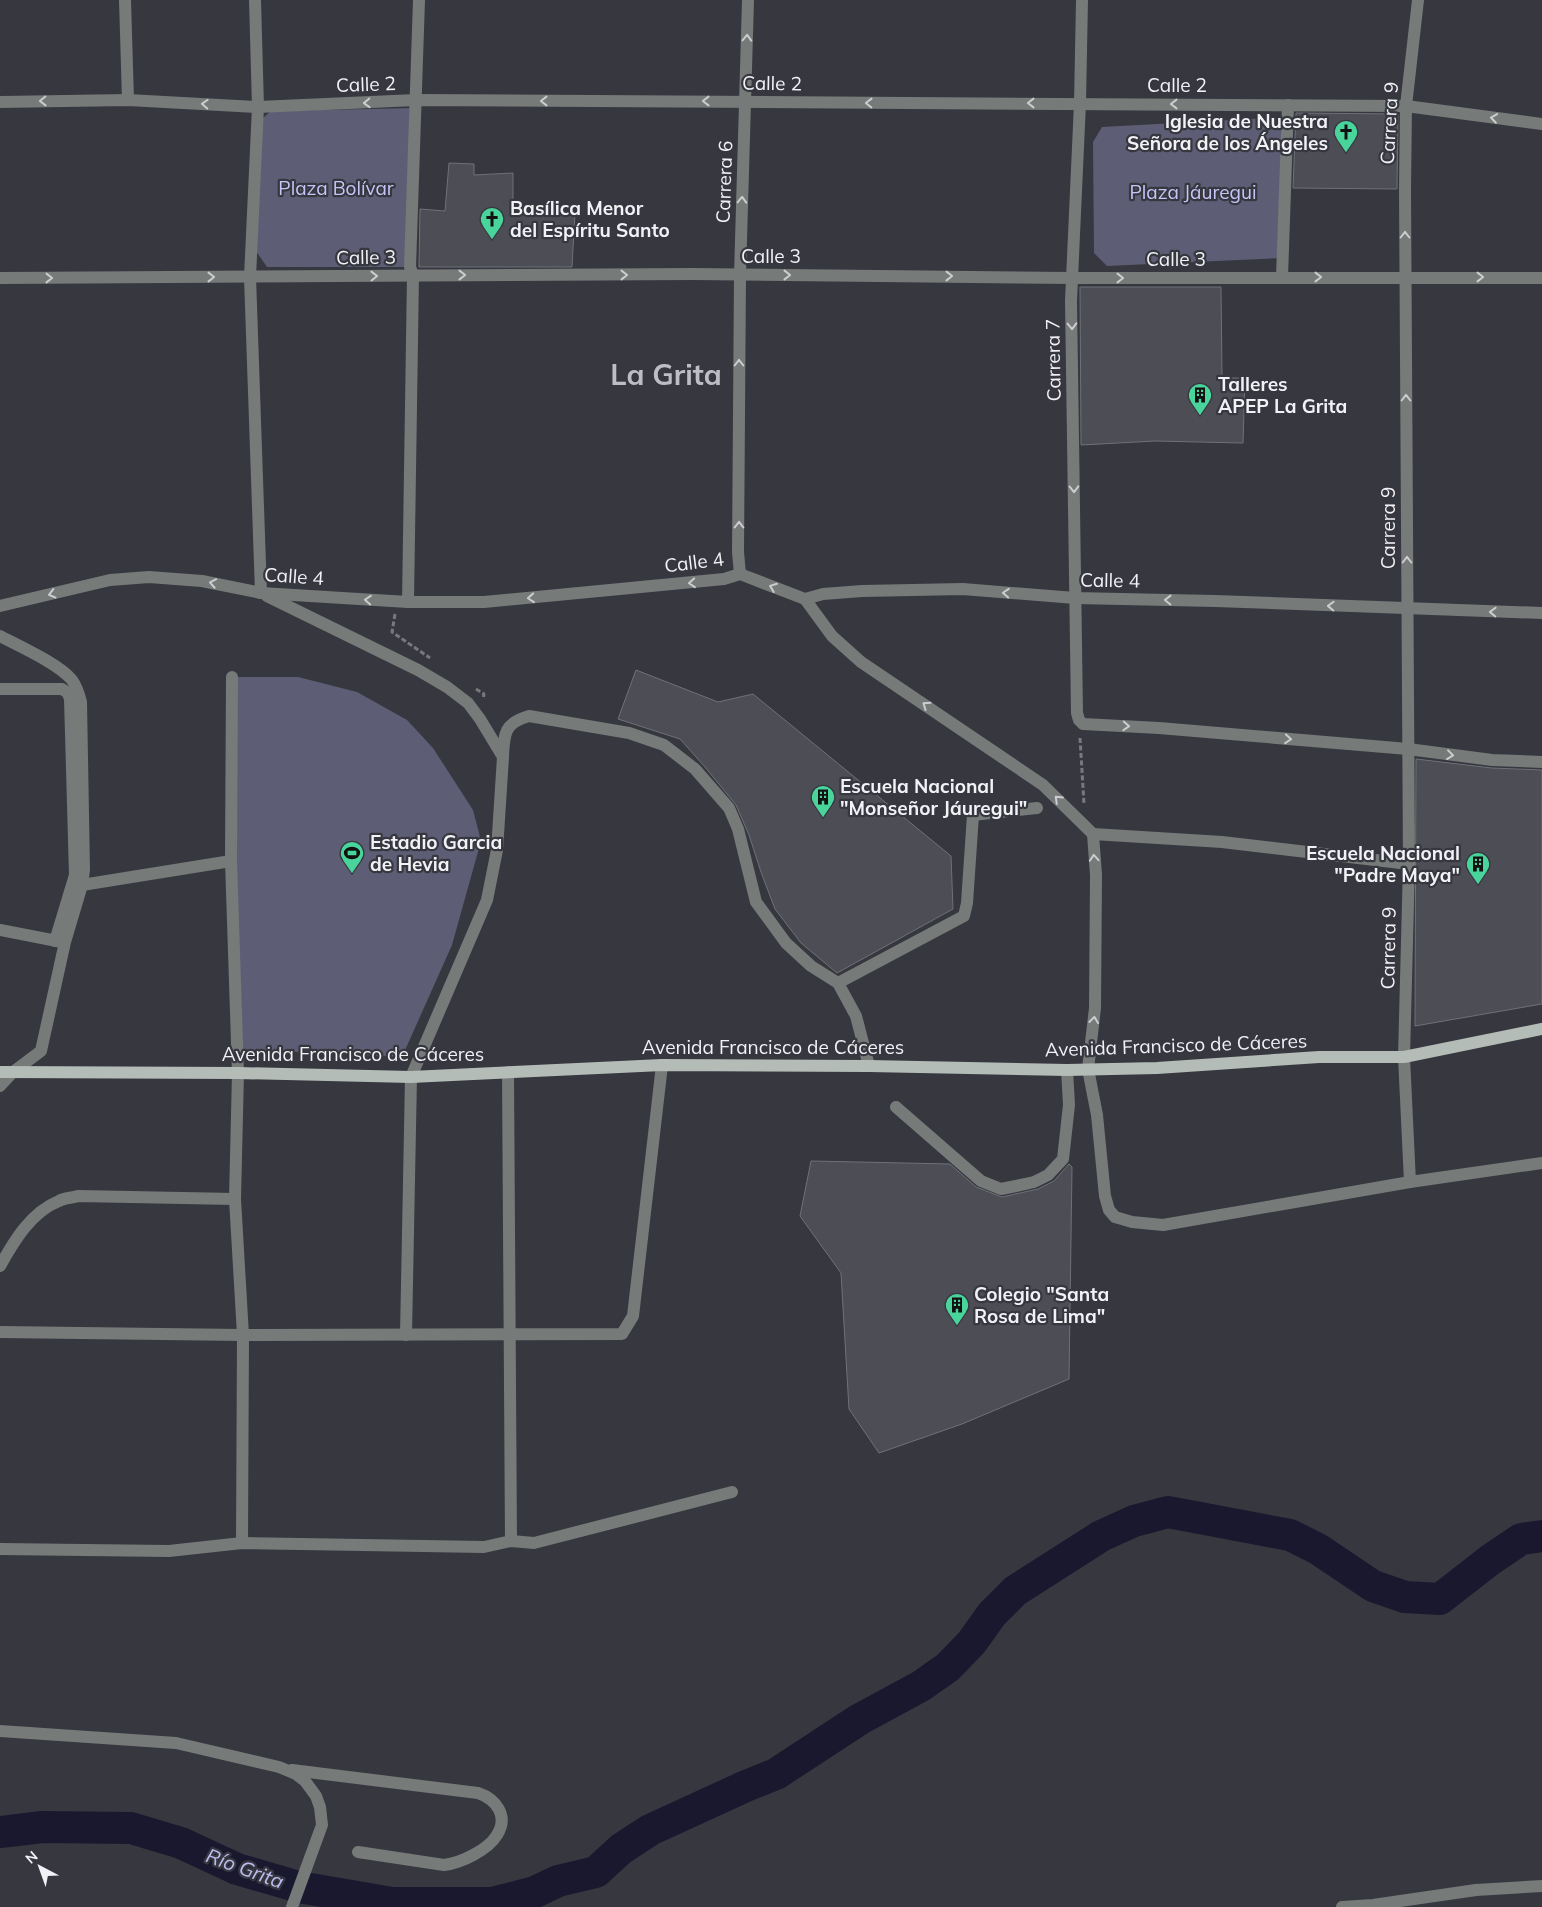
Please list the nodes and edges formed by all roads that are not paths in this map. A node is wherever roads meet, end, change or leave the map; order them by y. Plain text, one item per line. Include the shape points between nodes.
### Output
1 (125, 0) edge
2 (255, 0) edge
3 (419, 0) edge
4 (748, 0) edge
5 (1082, 0) edge
6 (1418, 0) edge
7 (128, 100) junction
8 (416, 100) junction
9 (745, 101) junction
10 (0, 102) edge
11 (1080, 103) junction
12 (1288, 105) junction
13 (1406, 106) junction
14 (258, 107) junction
15 (1542, 124) edge
16 (413, 275) junction
17 (740, 275) junction
18 (1404, 276) junction
19 (250, 277) junction
20 (1282, 277) junction
21 (0, 278) edge
22 (1072, 278) junction
23 (1542, 278) edge
24 (740, 574) junction
25 (261, 593) junction
26 (1075, 598) junction
27 (805, 600) junction
28 (403, 602) junction
29 (0, 606) edge
30 (1407, 609) junction
31 (1542, 613) edge
32 (0, 636) edge
33 (232, 676) dead end
34 (0, 689) edge
35 (1408, 749) junction
36 (503, 757) junction
37 (1542, 762) edge
38 (1037, 808) dead end
39 (1089, 830) junction
40 (231, 861) junction
41 (1409, 864) junction
42 (82, 884) junction
43 (0, 930) edge
44 (60, 941) junction
45 (838, 983) junction
46 (1542, 1029) edge
47 (1404, 1057) junction
48 (662, 1065) junction
49 (869, 1066) junction
50 (1088, 1069) junction
51 (1067, 1070) junction
52 (0, 1072) edge
53 (13, 1072) junction
54 (508, 1072) junction
55 (238, 1073) junction
56 (411, 1077) junction
57 (0, 1086) edge
58 (896, 1107) dead end
59 (1542, 1163) edge
60 (1410, 1182) junction
61 (235, 1199) junction
62 (0, 1266) edge
63 (0, 1332) edge
64 (243, 1335) junction
65 (406, 1335) junction
66 (509, 1335) junction
67 (732, 1492) dead end
68 (512, 1541) junction
69 (242, 1543) junction
70 (0, 1550) edge
71 (0, 1731) edge
72 (285, 1769) junction
73 (358, 1852) dead end
74 (1542, 1886) edge
75 (1373, 1906) edge
76 (292, 1907) edge
77 (1342, 1907) edge

1 - 7 street
2 - 14 street
3 - 8 street
9 -> 4 street, Carrera 6
5 - 11 street, Carrera 7
6 - 13 street, Carrera 9
7 -> 10 street, Calle 2
14 -> 7 street, Calle 2
9 -> 8 street, Calle 2
8 -> 14 street, Calle 2
8 - 16 street via 410,268
11 -> 9 street, Calle 2
17 -> 9 street, Carrera 6
12 -> 11 street, Calle 2
11 - 22 street, Carrera 7
12 - 13 street, Calle 2
12 - 20 street
15 -> 13 street, Calle 2
18 -> 13 street, Carrera 9
14 - 19 street
16 -> 17 street, Calle 3
19 -> 16 street, Calle 3
16 - 28 street
17 -> 22 street, Calle 3
24 -> 17 street, Carrera 6
20 -> 18 street, Calle 3
18 -> 23 street, Calle 3
30 -> 18 street, Carrera 9
21 -> 19 street, Calle 3
19 - 25 street
22 -> 20 street, Calle 3
22 -> 26 street, Carrera 7
27 -> 24 street, Calle 4
24 -> 28 street, Calle 4 via 724,580 484,602
28 -> 25 street, Calle 4
25 -> 29 street, Calle 4 via 202,581 149,577 110,580
25 - 36 street via 438,681 468,703
26 -> 27 street, Calle 4 via 923,589 823,594
30 -> 26 street, Calle 4
26 -> 35 street, Carrera 7 via 1078,713 1083,724
39 -> 27 street via 1043,785 861,662 832,636
31 -> 30 street, Calle 4
30 - 35 street, Carrera 9
32 - 42 street via 58,668 77,688 81,702
33 - 40 street
34 - 44 street via 62,690 70,699 75,875
35 -> 37 street via 1492,760
35 - 41 street, Carrera 9
36 - 45 street via 506,730 513,722 529,716 630,733 664,744 695,769 729,808 738,829 756,902 767,918 786,943 811,966
36 - 56 street via 497,850 487,900
38 - 45 street via 973,816 964,916
39 - 41 street
50 -> 39 street via 1095,1008 1096,876
40 - 42 street
40 - 55 street
41 - 47 street, Carrera 9
42 - 44 street
43 - 44 street
44 - 53 street via 41,1051
45 - 49 street via 856,1016
46 - 47 main road, Avenida Francisco de Cáceres
47 - 50 main road, Avenida Francisco de Cáceres via 1319,1057 1157,1068
47 - 60 street, Carrera 9
48 - 49 main road, Avenida Francisco de Cáceres
48 - 54 main road, Avenida Francisco de Cáceres
48 - 66 street via 633,1316 622,1334
49 - 51 main road, Avenida Francisco de Cáceres
50 - 51 main road, Avenida Francisco de Cáceres
50 - 60 street via 1097,1115 1105,1196 1115,1217 1163,1225
51 - 58 street via 1069,1105 1063,1159 1048,1175 1016,1186 1001,1189 981,1181
52 - 53 main road, Avenida Francisco de Cáceres
53 - 55 main road, Avenida Francisco de Cáceres
53 - 57 street
54 - 56 main road, Avenida Francisco de Cáceres
54 - 66 street
55 - 56 main road, Avenida Francisco de Cáceres
55 - 61 street
56 - 65 street
59 - 60 street
61 - 62 street via 78,1196 58,1201 35,1216
61 - 64 street
63 - 64 street
64 - 65 street
64 - 69 street
65 - 66 street
66 - 68 street
67 - 68 street via 534,1543
68 - 69 street via 484,1547
69 - 70 street via 169,1551
71 - 72 street via 176,1743
72 - 73 street via 478,1793 489,1796 501,1814 497,1835 469,1858 455,1864
72 - 76 street via 313,1791 320,1807 322,1825
74 - 75 street via 1476,1890
75 - 77 street

